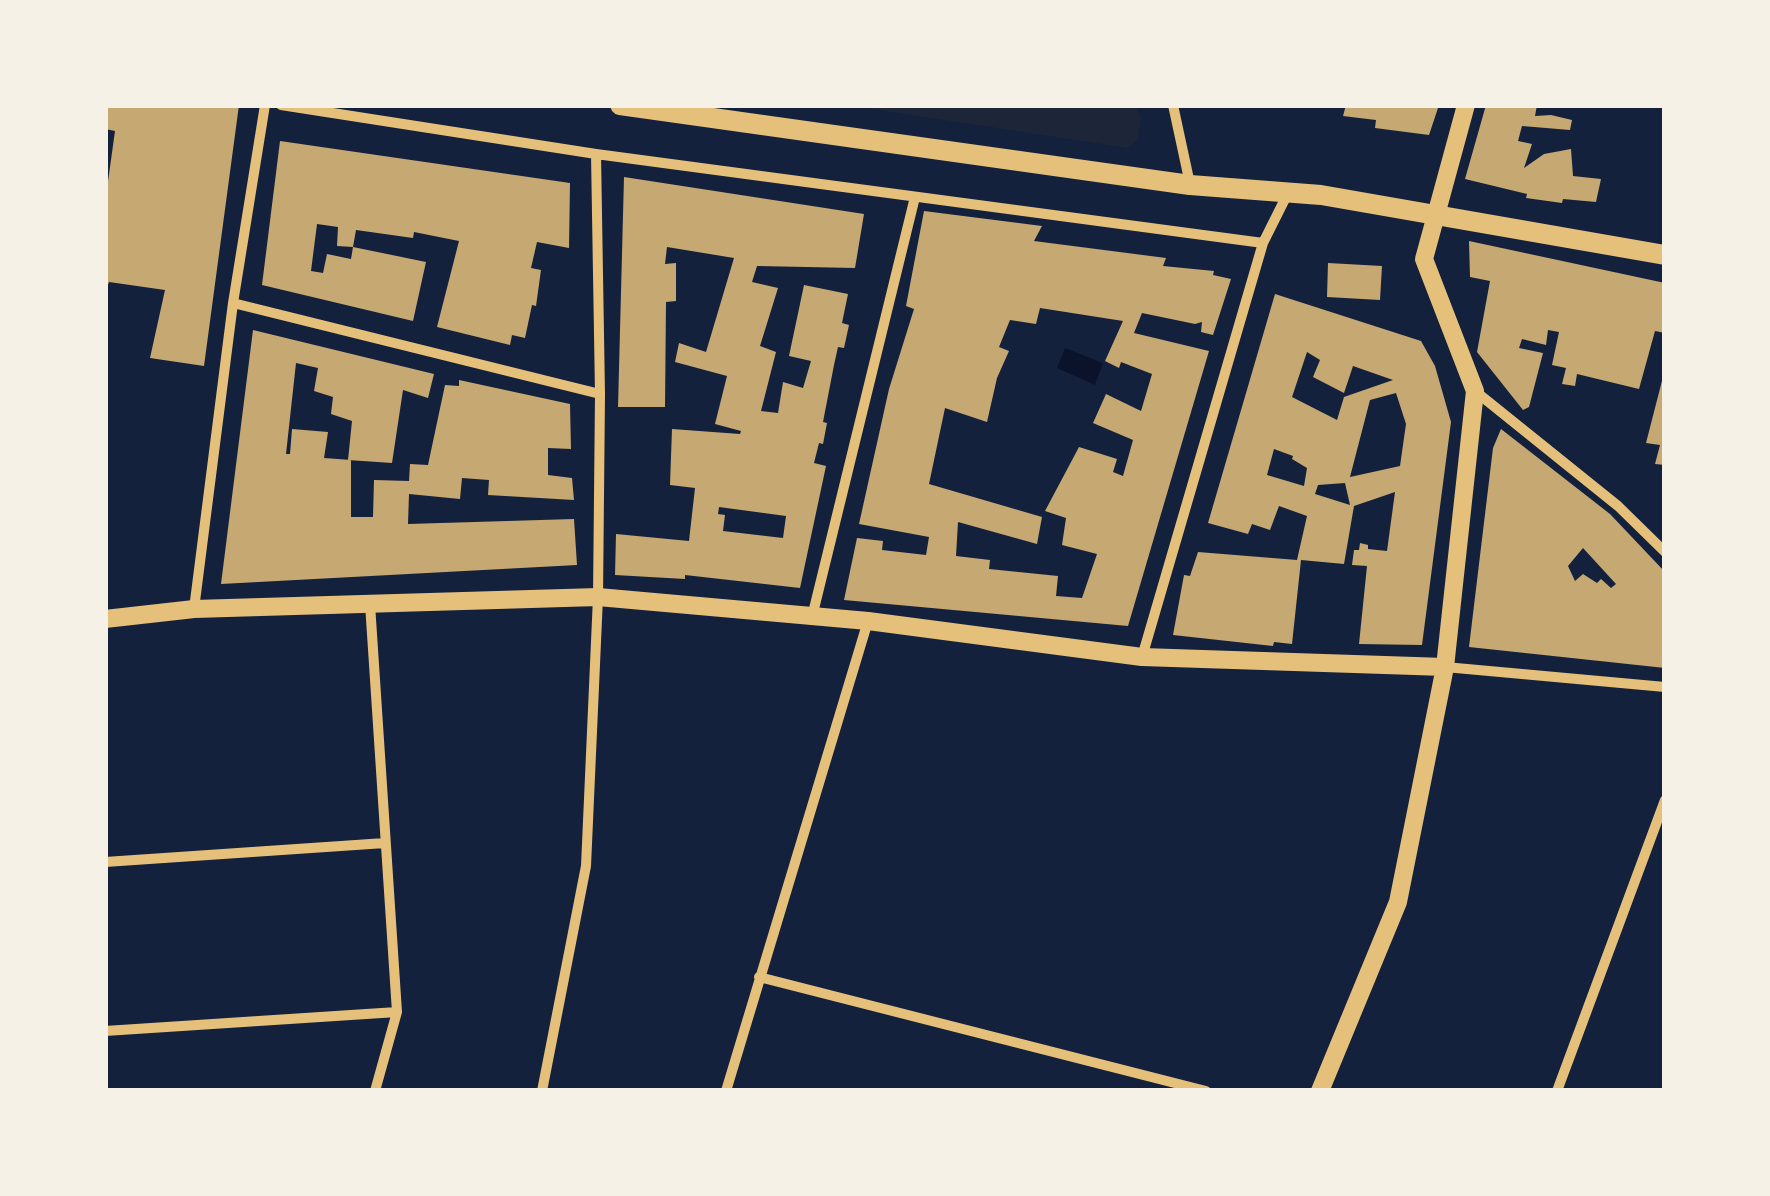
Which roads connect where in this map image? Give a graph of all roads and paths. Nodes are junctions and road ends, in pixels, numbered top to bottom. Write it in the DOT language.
graph roads {
  1 [pos="265,105"];
  2 [pos="282,105"];
  3 [pos="620,105"];
  4 [pos="1172,105"];
  5 [pos="1466,105"];
  6 [pos="596,154"];
  7 [pos="1190,185"];
  8 [pos="1288,193"];
  9 [pos="915,196"];
  10 [pos="1434,215"];
  11 [pos="1263,243"];
  12 [pos="1665,255"];
  13 [pos="233,303"];
  14 [pos="1475,391"];
  15 [pos="600,394"];
  16 [pos="1665,552"];
  17 [pos="598,597"];
  18 [pos="370,604"];
  19 [pos="194,609"];
  20 [pos="812,617"];
  21 [pos="105,619"];
  22 [pos="868,621"];
  23 [pos="1142,657"];
  24 [pos="1446,667"];
  25 [pos="1665,687"];
  26 [pos="1665,800"];
  27 [pos="385,843"];
  28 [pos="105,862"];
  29 [pos="759,977"];
  30 [pos="397,1012"];
  31 [pos="105,1031"];
  32 [pos="375,1091"];
  33 [pos="542,1091"];
  34 [pos="726,1091"];
  35 [pos="1206,1091"];
  36 [pos="1320,1091"];
  37 [pos="1557,1091"];
  1 -- 13 [label="street"];
  2 -- 6 [label="street"];
  3 -- 7 [label="main road"];
  4 -- 7 [label="street"];
  5 -- 10 [label="street"];
  6 -- 9 [label="street"];
  6 -- 15 [label="street"];
  7 -- 8 [label="main road"];
  8 -- 10 [label="main road"];
  8 -- 11 [label="street"];
  9 -- 11 [label="street"];
  9 -- 20 [label="street"];
  10 -- 12 [label="main road"];
  10 -- 14 [label="street"];
  11 -- 23 [label="street"];
  13 -- 15 [label="street"];
  13 -- 19 [label="street"];
  14 -- 16 [label="street"];
  14 -- 24 [label="street"];
  15 -- 17 [label="street"];
  17 -- 18 [label="street"];
  17 -- 20 [label="street"];
  17 -- 33 [label="street"];
  18 -- 19 [label="street"];
  18 -- 27 [label="street"];
  19 -- 21 [label="street"];
  20 -- 22 [label="street"];
  22 -- 23 [label="street"];
  22 -- 29 [label="street"];
  23 -- 24 [label="street"];
  24 -- 25 [label="street"];
  24 -- 36 [label="street"];
  26 -- 37 [label="street"];
  27 -- 28 [label="street"];
  27 -- 30 [label="street"];
  29 -- 34 [label="street"];
  29 -- 35 [label="street"];
  30 -- 31 [label="street"];
  30 -- 32 [label="street"];
}
